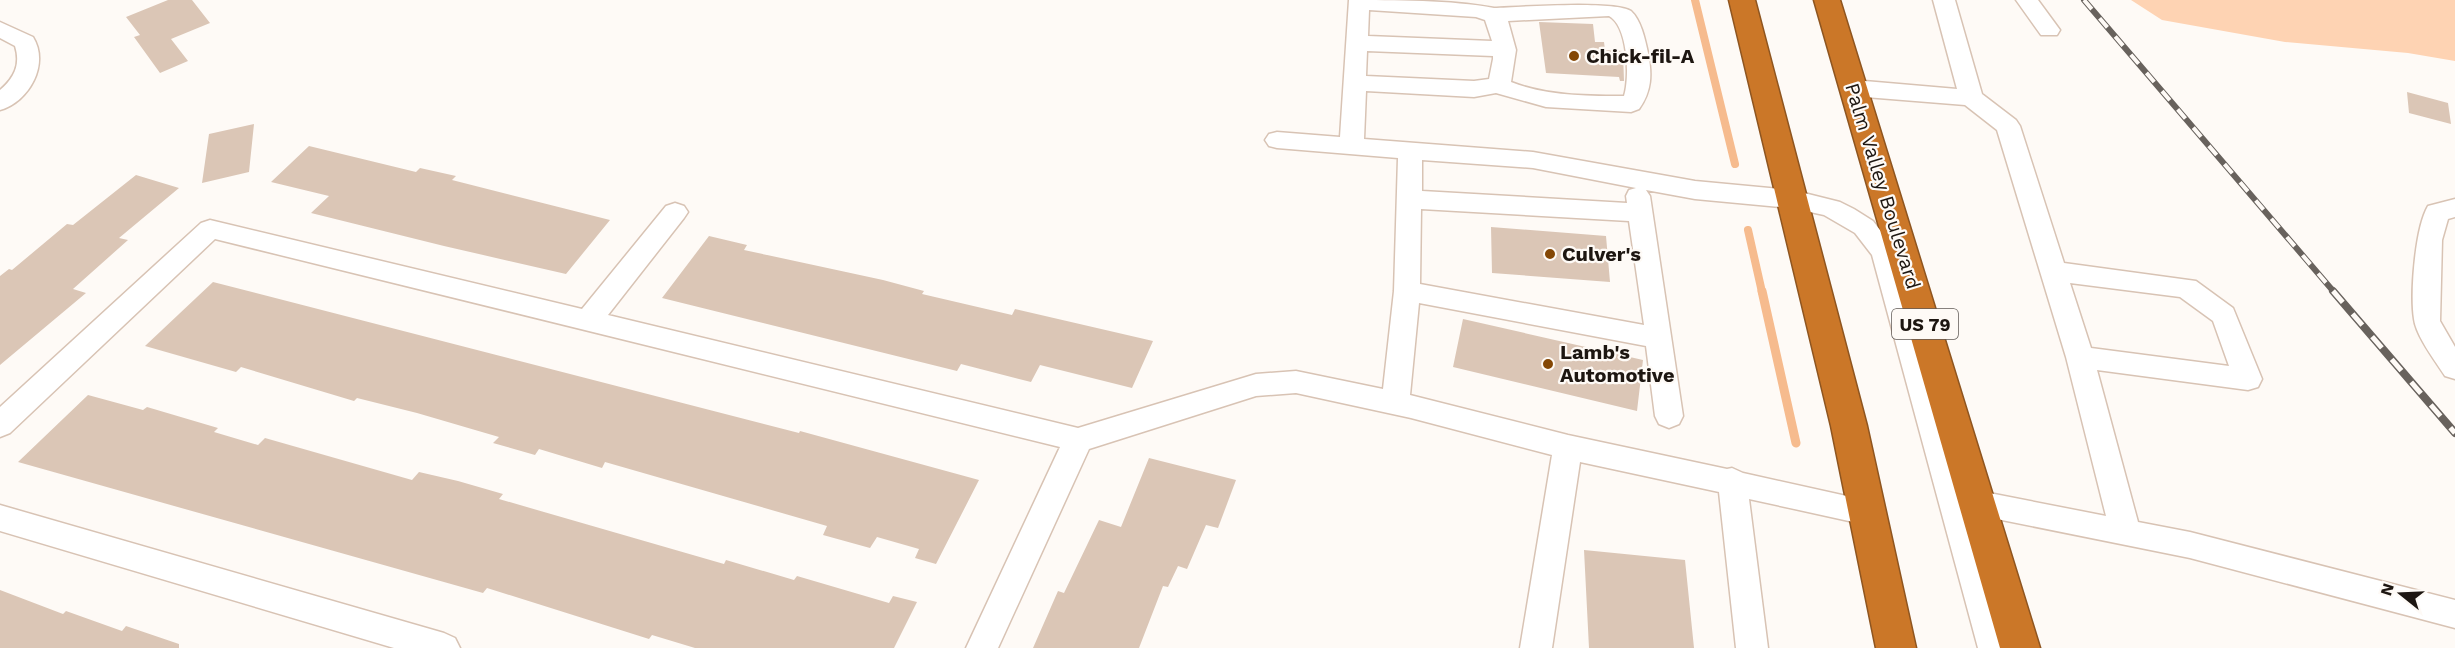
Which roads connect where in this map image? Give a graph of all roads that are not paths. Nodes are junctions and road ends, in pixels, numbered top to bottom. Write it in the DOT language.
graph roads {
  1 [pos="1742,0"];
  2 [pos="1827,0"];
  3 [pos="1944,0"];
  4 [pos="2027,0"];
  5 [pos="1493,15"];
  6 [pos="0,29"];
  7 [pos="2049,30"];
  8 [pos="1356,43"];
  9 [pos="1503,49"];
  10 [pos="1354,84"];
  11 [pos="1498,85"];
  12 [pos="1853,88"];
  13 [pos="1971,98"];
  14 [pos="0,102"];
  15 [pos="1277,140"];
  16 [pos="1352,145"];
  17 [pos="1410,150"];
  18 [pos="1635,180"];
  19 [pos="1409,199"];
  20 [pos="1791,199"];
  21 [pos="2455,208"];
  22 [pos="675,212"];
  23 [pos="1640,213"];
  24 [pos="2053,271"];
  25 [pos="1407,291"];
  26 [pos="588,321"];
  27 [pos="1659,338"];
  28 [pos="2080,357"];
  29 [pos="2455,368"];
  30 [pos="1395,404"];
  31 [pos="1669,416"];
  32 [pos="0,425"];
  33 [pos="1078,440"];
  34 [pos="1568,447"];
  35 [pos="1732,480"];
  36 [pos="1979,504"];
  37 [pos="1867,512"];
  38 [pos="0,518"];
  39 [pos="2126,533"];
  40 [pos="2455,614"];
  41 [pos="444,648"];
  42 [pos="982,648"];
  43 [pos="1536,648"];
  44 [pos="1752,648"];
  45 [pos="1896,648"];
  46 [pos="1994,648"];
  47 [pos="2020,648"];
  1 -- 20 [label="highway"];
  2 -- 12 [label="highway, Palm Valley Boulevard / US 79"];
  3 -- 13 [label="street"];
  4 -- 7 [label="street"];
  5 -- 8 [label="street"];
  5 -- 9 [label="street"];
  5 -- 11 [label="street"];
  6 -- 14 [label="street"];
  8 -- 9 [label="street"];
  8 -- 10 [label="street"];
  9 -- 11 [label="street"];
  10 -- 11 [label="street"];
  10 -- 16 [label="street"];
  12 -- 13 [label="street"];
  12 -- 36 [label="highway, Palm Valley Boulevard / US 79"];
  13 -- 24 [label="street"];
  15 -- 16 [label="street"];
  16 -- 17 [label="street"];
  17 -- 18 [label="street"];
  17 -- 19 [label="street"];
  18 -- 20 [label="street"];
  18 -- 23 [label="street"];
  19 -- 23 [label="street"];
  19 -- 25 [label="street"];
  20 -- 37 [label="highway"];
  20 -- 46 [label="street"];
  21 -- 29 [label="street"];
  22 -- 26 [label="street"];
  23 -- 27 [label="street"];
  24 -- 28 [label="street"];
  24 -- 28 [label="street"];
  25 -- 27 [label="street"];
  25 -- 30 [label="street"];
  26 -- 32 [label="street"];
  26 -- 33 [label="street"];
  27 -- 31 [label="street"];
  28 -- 39 [label="street"];
  30 -- 33 [label="street"];
  30 -- 34 [label="street"];
  33 -- 42 [label="street"];
  34 -- 35 [label="street"];
  34 -- 43 [label="street"];
  35 -- 37 [label="street"];
  35 -- 44 [label="street"];
  36 -- 39 [label="street"];
  36 -- 47 [label="highway, Palm Valley Boulevard / US 79"];
  37 -- 45 [label="highway"];
  38 -- 41 [label="street"];
  39 -- 40 [label="street"];
}
